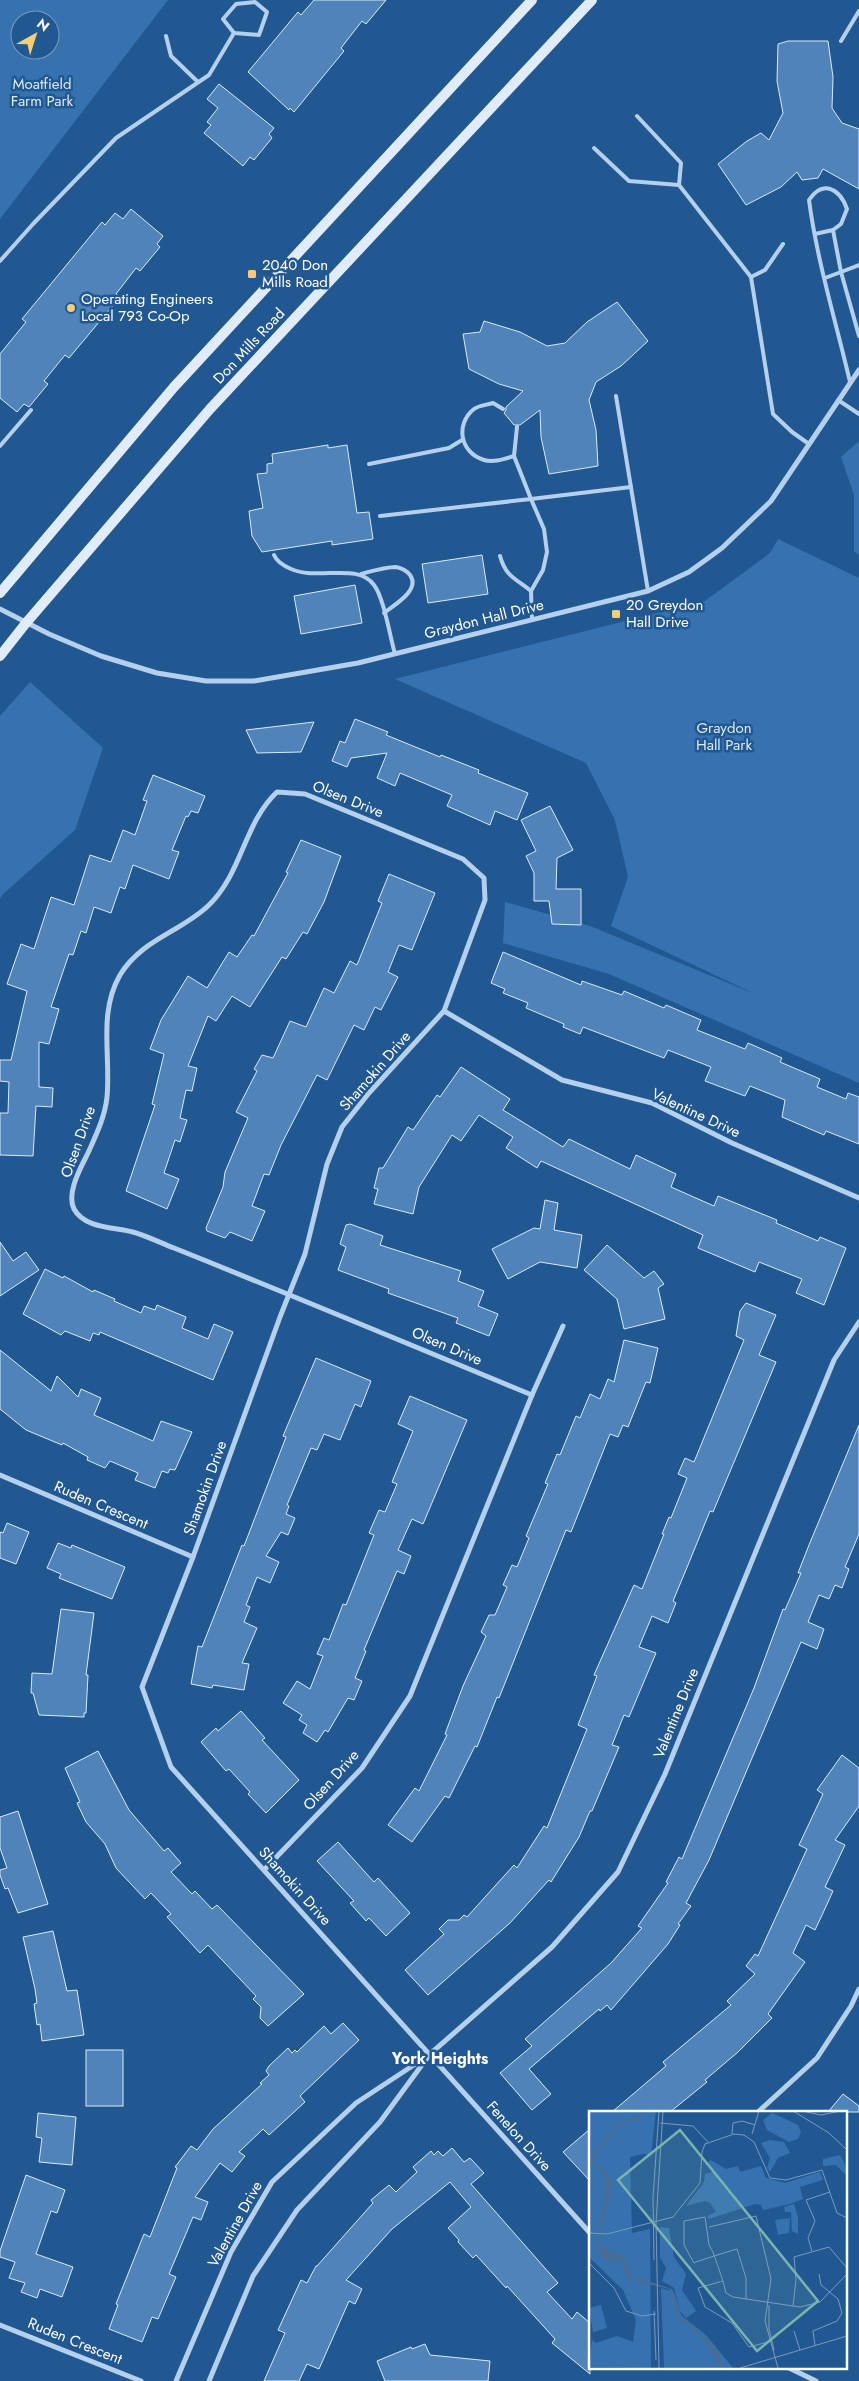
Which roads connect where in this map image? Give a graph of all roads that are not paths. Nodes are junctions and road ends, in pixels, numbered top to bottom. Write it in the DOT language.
graph roads {
  1 [pos="532,0"];
  2 [pos="592,0"];
  3 [pos="859,11"];
  4 [pos="234,33"];
  5 [pos="166,36"];
  6 [pos="841,41"];
  7 [pos="198,82"];
  8 [pos="637,116"];
  9 [pos="594,148"];
  10 [pos="679,185"];
  11 [pos="833,230"];
  12 [pos="815,234"];
  13 [pos="783,244"];
  14 [pos="0,261"];
  15 [pos="859,265"];
  16 [pos="842,272"];
  17 [pos="751,277"];
  18 [pos="825,278"];
  19 [pos="859,336"];
  20 [pos="859,370"];
  21 [pos="850,382"];
  22 [pos="616,396"];
  23 [pos="838,399"];
  24 [pos="503,409"];
  25 [pos="31,410"];
  26 [pos="859,414"];
  27 [pos="517,427"];
  28 [pos="462,440"];
  29 [pos="810,444"];
  30 [pos="0,446"];
  31 [pos="514,456"];
  32 [pos="369,464"];
  33 [pos="631,488"];
  34 [pos="531,499"];
  35 [pos="380,516"];
  36 [pos="274,555"];
  37 [pos="500,556"];
  38 [pos="361,574"];
  39 [pos="531,591"];
  40 [pos="648,591"];
  41 [pos="0,593"];
  42 [pos="0,609"];
  43 [pos="384,613"];
  44 [pos="532,619"];
  45 [pos="26,623"];
  46 [pos="395,654"];
  47 [pos="0,656"];
  48 [pos="484,878"];
  49 [pos="444,1010"];
  50 [pos="859,1198"];
  51 [pos="289,1294"];
  52 [pos="859,1322"];
  53 [pos="563,1326"];
  54 [pos="532,1395"];
  55 [pos="0,1475"];
  56 [pos="193,1557"];
  57 [pos="264,1870"];
  58 [pos="859,1989"];
  59 [pos="429,2055"];
  60 [pos="759,2111"];
  61 [pos="589,2231"];
  62 [pos="0,2325"];
  63 [pos="789,2368"];
  64 [pos="141,2381"];
  65 [pos="176,2381"];
  66 [pos="209,2381"];
  67 [pos="816,2381"];
  1 -- 41 [label="main road, Don Mills Road"];
  2 -- 45 [label="main road, Don Mills Road"];
  3 -- 6 [label="lane"];
  4 -- 4 [label="lane"];
  4 -- 7 [label="lane"];
  5 -- 7 [label="lane"];
  7 -- 14 [label="lane"];
  8 -- 10 [label="lane"];
  9 -- 10 [label="lane"];
  10 -- 17 [label="lane"];
  11 -- 12 [label="lane"];
  11 -- 12 [label="lane"];
  11 -- 16 [label="lane"];
  12 -- 18 [label="lane"];
  13 -- 17 [label="lane"];
  15 -- 16 [label="lane"];
  16 -- 18 [label="lane"];
  16 -- 19 [label="lane"];
  17 -- 29 [label="lane"];
  18 -- 21 [label="lane"];
  20 -- 21 [label="street, Graydon Hall Drive"];
  21 -- 23 [label="street, Graydon Hall Drive"];
  22 -- 33 [label="lane"];
  23 -- 26 [label="lane"];
  23 -- 29 [label="street, Graydon Hall Drive"];
  24 -- 28 [label="lane"];
  25 -- 30 [label="lane"];
  27 -- 31 [label="lane"];
  28 -- 31 [label="lane"];
  28 -- 32 [label="lane"];
  29 -- 40 [label="street, Graydon Hall Drive"];
  31 -- 34 [label="lane"];
  33 -- 34 [label="lane"];
  33 -- 40 [label="lane"];
  34 -- 35 [label="lane"];
  34 -- 39 [label="lane"];
  36 -- 38 [label="lane"];
  37 -- 39 [label="lane"];
  38 -- 43 [label="lane"];
  38 -- 43 [label="lane"];
  39 -- 44 [label="lane"];
  40 -- 44 [label="street, Graydon Hall Drive"];
  42 -- 45 [label="street, Graydon Hall Drive"];
  43 -- 46 [label="lane"];
  44 -- 46 [label="street, Graydon Hall Drive"];
  45 -- 46 [label="street, Graydon Hall Drive"];
  45 -- 47 [label="main road, Don Mills Road"];
  48 -- 49 [label="street, Shamokin Drive"];
  48 -- 51 [label="street, Olsen Drive"];
  49 -- 50 [label="street, Valentine Drive"];
  49 -- 51 [label="street, Shamokin Drive"];
  51 -- 54 [label="street, Olsen Drive"];
  51 -- 56 [label="street, Shamokin Drive"];
  52 -- 59 [label="street, Valentine Drive"];
  53 -- 54 [label="street, Olsen Drive"];
  54 -- 57 [label="street, Olsen Drive"];
  55 -- 56 [label="street, Ruden Crescent"];
  56 -- 57 [label="street, Shamokin Drive"];
  57 -- 59 [label="street, Shamokin Drive"];
  58 -- 60 [label="street"];
  59 -- 61 [label="street, Fenelon Drive"];
  59 -- 65 [label="street, Valentine Drive"];
  59 -- 66 [label="street, Valentine Drive"];
  62 -- 64 [label="street, Ruden Crescent"];
  63 -- 67 [label="street"];
}
